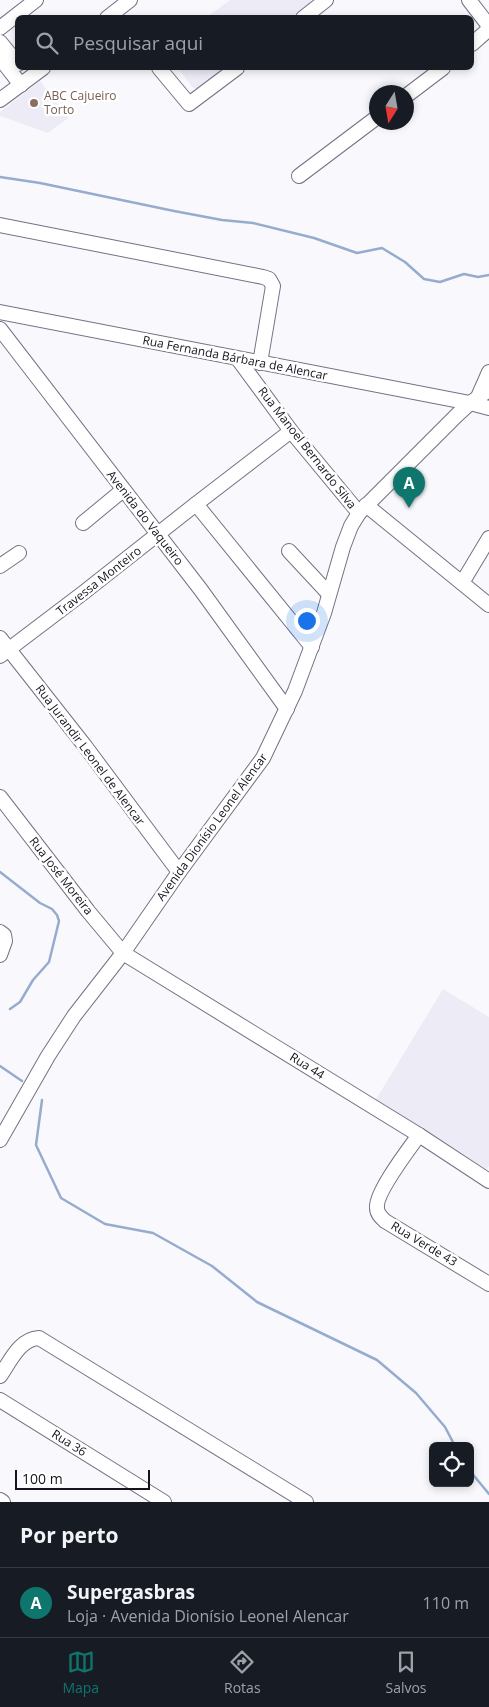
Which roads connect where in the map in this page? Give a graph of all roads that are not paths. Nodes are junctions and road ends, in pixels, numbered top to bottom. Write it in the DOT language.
graph roads {
  1 [pos="36,0"];
  2 [pos="106,0"];
  3 [pos="130,0"];
  4 [pos="326,0"];
  5 [pos="469,0"];
  6 [pos="17,15"];
  7 [pos="114,15"];
  8 [pos="115,15"];
  9 [pos="307,15"];
  10 [pos="15,16"];
  11 [pos="0,28"];
  12 [pos="489,28"];
  13 [pos="0,42"];
  14 [pos="474,42"];
  15 [pos="0,58"];
  16 [pos="15,60"];
  17 [pos="39,70"];
  18 [pos="161,70"];
  19 [pos="234,70"];
  20 [pos="440,70"];
  21 [pos="23,77"];
  22 [pos="414,90"];
  23 [pos="0,100"];
  24 [pos="369,123"];
  25 [pos="299,176"];
  26 [pos="0,226"];
  27 [pos="0,312"];
  28 [pos="0,329"];
  29 [pos="238,359"];
  30 [pos="260,363"];
  31 [pos="489,372"];
  32 [pos="483,394"];
  33 [pos="489,408"];
  34 [pos="291,431"];
  35 [pos="124,490"];
  36 [pos="196,504"];
  37 [pos="363,509"];
  38 [pos="82,523"];
  39 [pos="158,534"];
  40 [pos="489,538"];
  41 [pos="289,551"];
  42 [pos="19,553"];
  43 [pos="0,566"];
  44 [pos="462,583"];
  45 [pos="330,594"];
  46 [pos="489,605"];
  47 [pos="312,647"];
  48 [pos="3,648"];
  49 [pos="287,709"];
  50 [pos="0,797"];
  51 [pos="179,872"];
  52 [pos="1,932"];
  53 [pos="123,953"];
  54 [pos="0,955"];
  55 [pos="419,1135"];
  56 [pos="1,1136"];
  57 [pos="489,1182"];
  58 [pos="489,1284"];
  59 [pos="0,1376"];
  60 [pos="0,1400"];
  61 [pos="164,1502"];
  62 [pos="306,1502"];
  1 -- 6 [label="street"];
  2 -- 7 [label="street"];
  3 -- 8 [label="street"];
  4 -- 9 [label="street"];
  5 -- 12 [label="street"];
  10 -- 11 [label="street"];
  12 -- 14 [label="street"];
  13 -- 16 [label="street"];
  15 -- 21 [label="street"];
  17 -- 21 [label="street"];
  18 -- 19 [label="street"];
  20 -- 22 [label="street"];
  21 -- 23 [label="street"];
  24 -- 25 [label="street"];
  26 -- 30 [label="street"];
  27 -- 29 [label="street, Rua Fernanda Bárbara de Alencar"];
  28 -- 35 [label="street, Avenida do Vaqueiro"];
  29 -- 30 [label="street, Rua Fernanda Bárbara de Alencar"];
  29 -- 34 [label="street, Rua Manoel Bernardo Silva"];
  30 -- 32 [label="street, Rua Fernanda Bárbara de Alencar"];
  31 -- 32 [label="street"];
  32 -- 33 [label="street, Rua Fernanda Bárbara de Alencar"];
  32 -- 37 [label="street, Avenida Dionísio Leonel Alencar"];
  34 -- 36 [label="street, Travessa Monteiro"];
  34 -- 37 [label="street, Rua Manoel Bernardo Silva"];
  35 -- 38 [label="street"];
  35 -- 39 [label="street, Avenida do Vaqueiro"];
  36 -- 39 [label="street, Travessa Monteiro"];
  36 -- 47 [label="street"];
  37 -- 44 [label="street, Rua Manoel Bernardo Silva"];
  37 -- 45 [label="street, Avenida Dionísio Leonel Alencar"];
  39 -- 48 [label="street, Travessa Monteiro"];
  39 -- 49 [label="street, Avenida do Vaqueiro"];
  40 -- 44 [label="street"];
  41 -- 45 [label="street"];
  42 -- 43 [label="street"];
  44 -- 46 [label="street, Rua Manoel Bernardo Silva"];
  45 -- 47 [label="street, Avenida Dionísio Leonel Alencar"];
  47 -- 49 [label="street, Avenida Dionísio Leonel Alencar"];
  48 -- 51 [label="street, Rua Jurandir Leonel de Alencar"];
  49 -- 51 [label="street, Avenida Dionísio Leonel Alencar"];
  50 -- 53 [label="street, Rua José Moreira"];
  51 -- 53 [label="street, Avenida Dionísio Leonel Alencar"];
  52 -- 54 [label="street"];
  53 -- 55 [label="street, Rua 44"];
  53 -- 56 [label="street, Avenida Dionísio Leonel Alencar"];
  55 -- 57 [label="street, Rua 44"];
  55 -- 58 [label="street, Rua Verde 43"];
  59 -- 62 [label="street"];
  60 -- 61 [label="street, Rua 36"];
}
